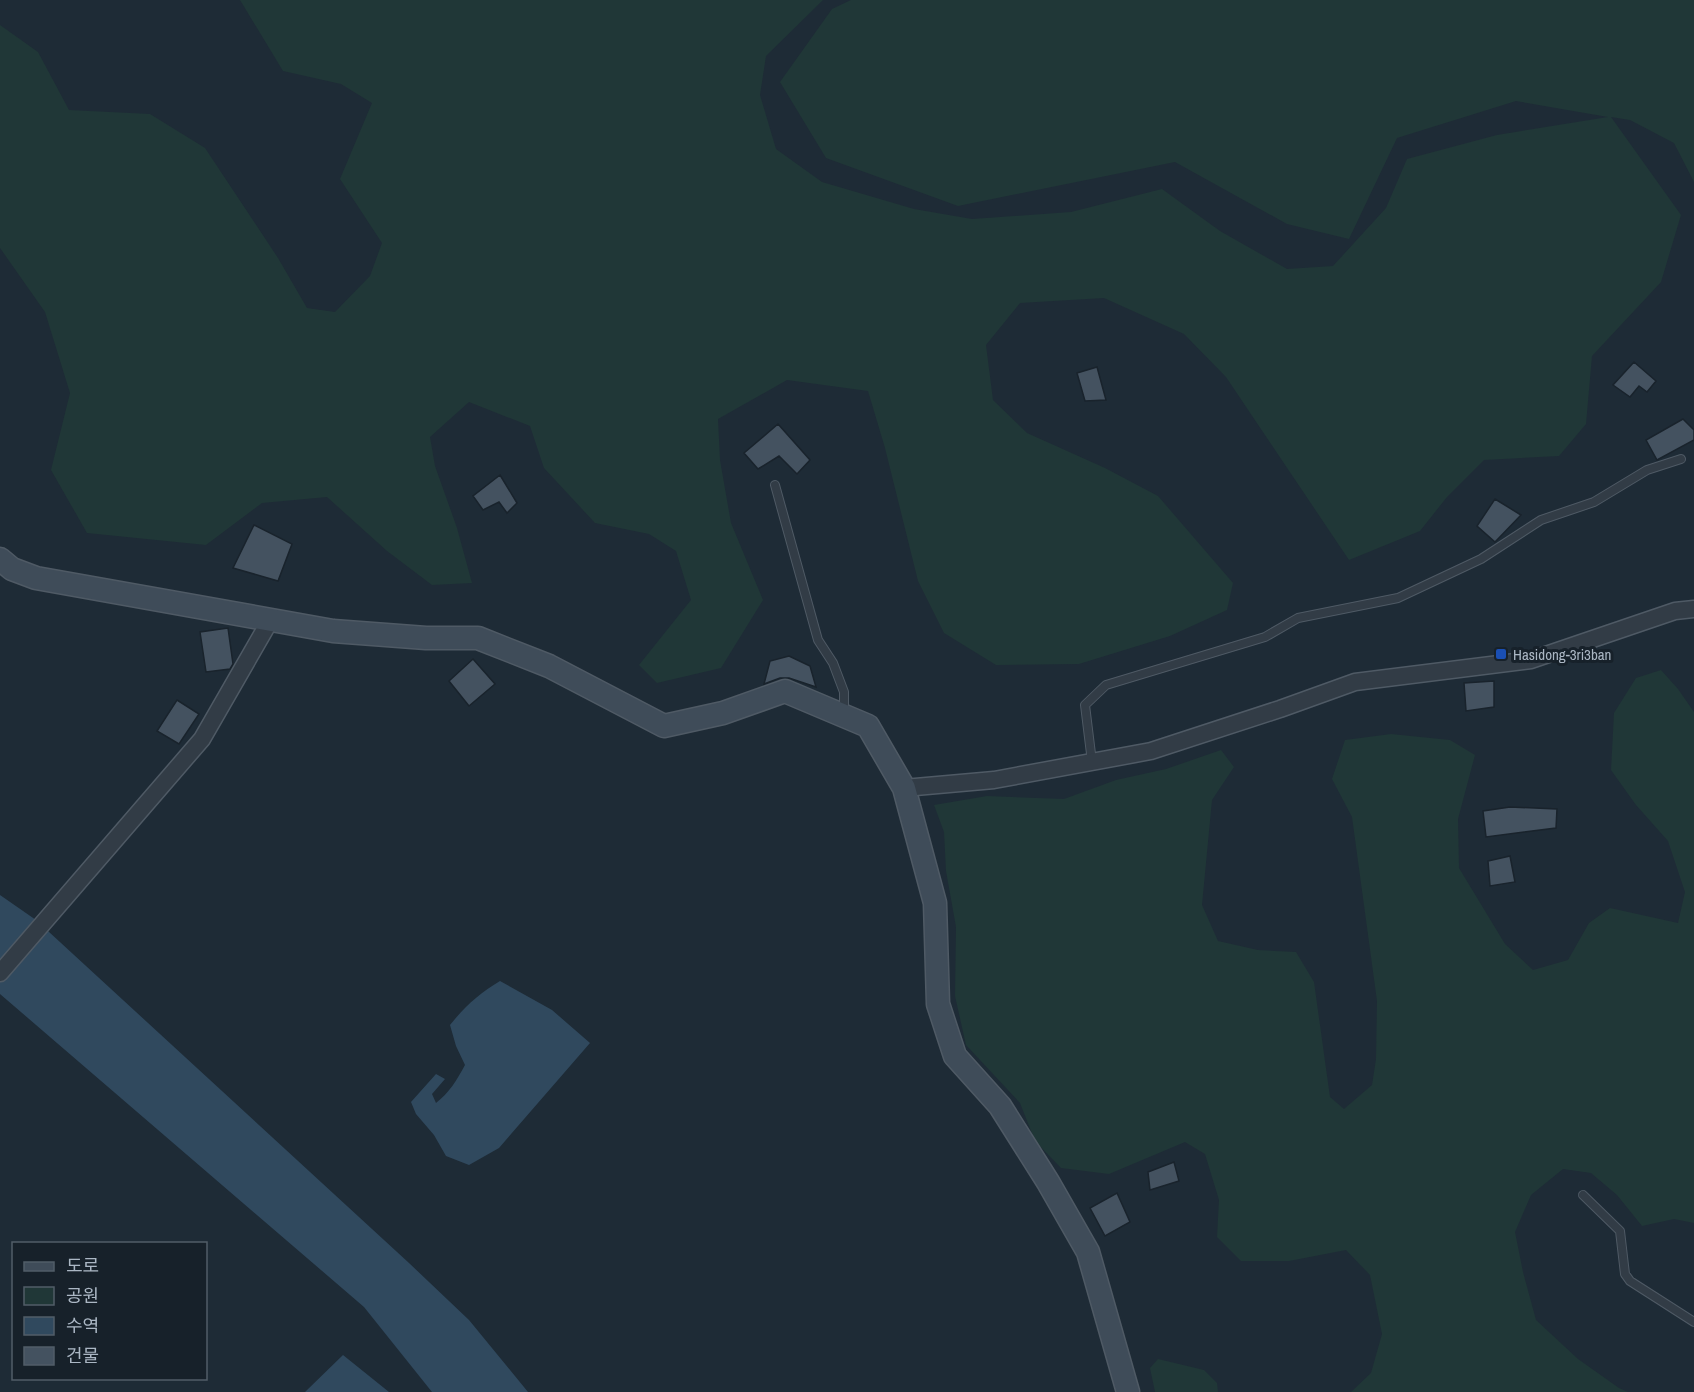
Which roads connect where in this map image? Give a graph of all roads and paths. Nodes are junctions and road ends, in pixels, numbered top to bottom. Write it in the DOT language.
graph roads {
  1 [pos="1681,459"];
  2 [pos="775,485"];
  3 [pos="0,559"];
  4 [pos="1694,609"];
  5 [pos="271,619"];
  6 [pos="844,716"];
  7 [pos="1092,762"];
  8 [pos="904,788"];
  9 [pos="0,973"];
  10 [pos="1583,1195"];
  11 [pos="1694,1323"];
  12 [pos="1128,1392"];
  1 -- 7 [label="lane"];
  2 -- 6 [label="lane"];
  3 -- 5 [label="street"];
  4 -- 7 [label="street"];
  5 -- 6 [label="street"];
  5 -- 9 [label="street"];
  6 -- 8 [label="street"];
  7 -- 8 [label="street"];
  8 -- 12 [label="street"];
  10 -- 11 [label="lane"];
}
